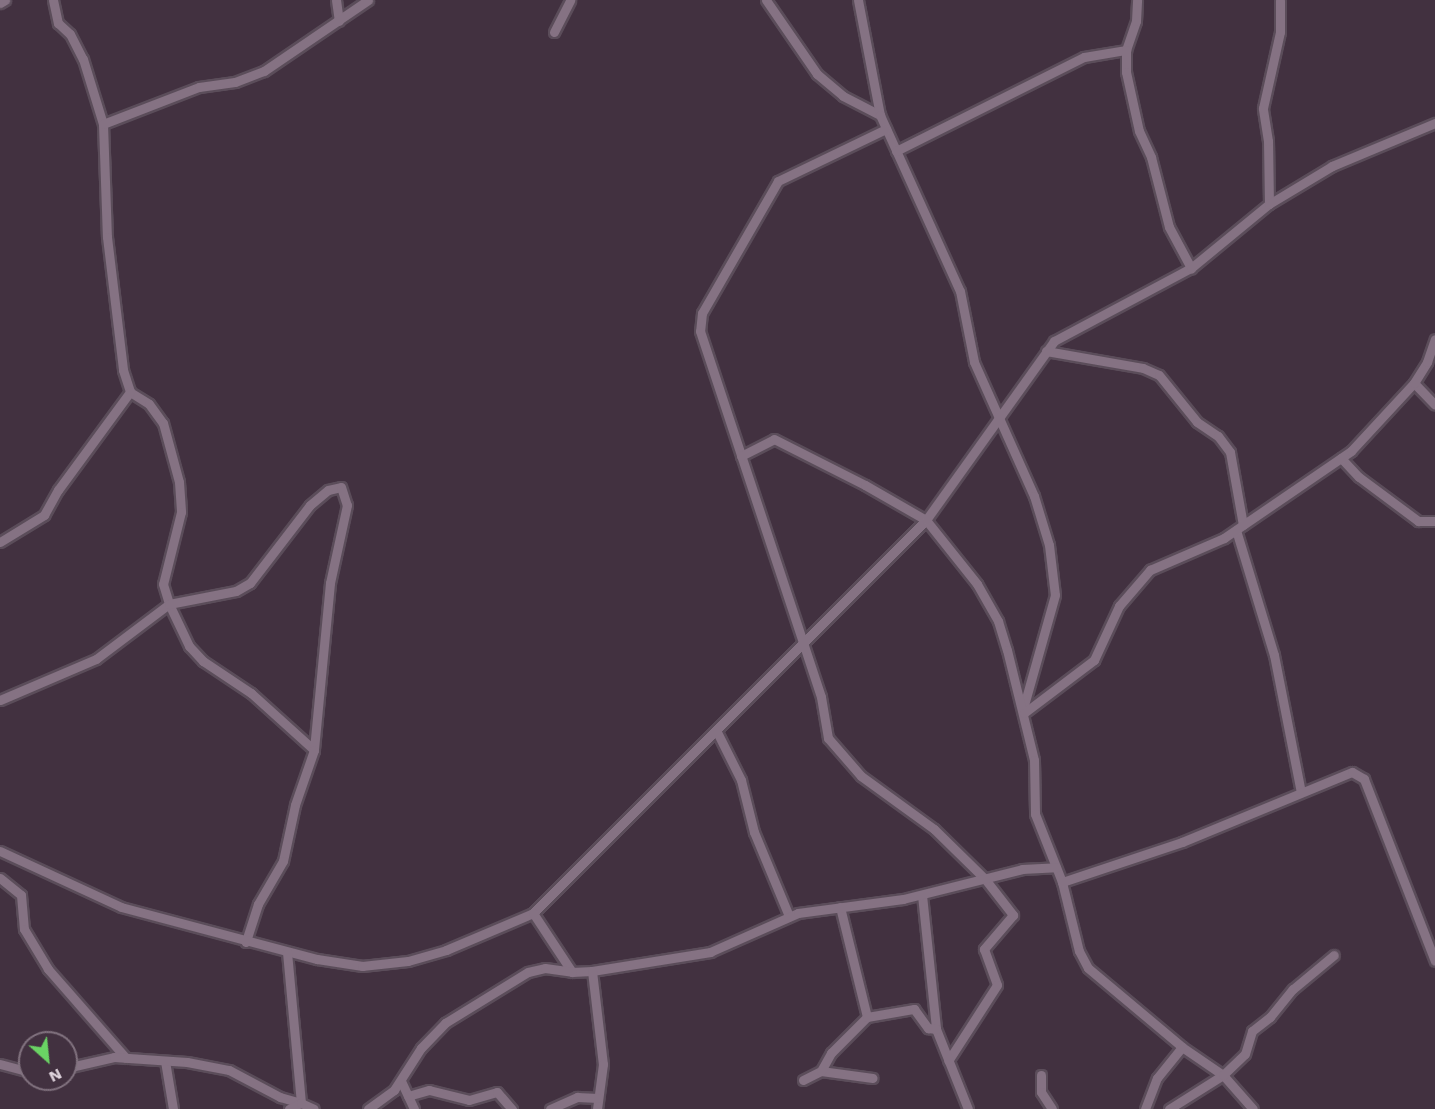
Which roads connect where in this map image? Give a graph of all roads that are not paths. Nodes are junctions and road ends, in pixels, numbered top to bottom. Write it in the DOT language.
graph roads {
  1 [pos="5,0"];
  2 [pos="53,0"];
  3 [pos="336,0"];
  4 [pos="368,0"];
  5 [pos="570,0"];
  6 [pos="766,0"];
  7 [pos="858,0"];
  8 [pos="1137,0"];
  9 [pos="1280,0"];
  10 [pos="0,3"];
  11 [pos="339,21"];
  12 [pos="554,32"];
  13 [pos="1126,50"];
  14 [pos="880,115"];
  15 [pos="1435,123"];
  16 [pos="103,124"];
  17 [pos="886,129"];
  18 [pos="896,151"];
  19 [pos="1269,204"];
  20 [pos="1191,268"];
  21 [pos="1435,339"];
  22 [pos="1046,351"];
  23 [pos="1414,383"];
  24 [pos="130,392"];
  25 [pos="1435,405"];
  26 [pos="996,418"];
  27 [pos="741,456"];
  28 [pos="1341,458"];
  29 [pos="926,519"];
  30 [pos="1435,521"];
  31 [pos="1240,527"];
  32 [pos="0,542"];
  33 [pos="169,604"];
  34 [pos="801,646"];
  35 [pos="0,700"];
  36 [pos="1023,711"];
  37 [pos="717,732"];
  38 [pos="314,750"];
  39 [pos="1301,792"];
  40 [pos="0,851"];
  41 [pos="1056,867"];
  42 [pos="0,879"];
  43 [pos="985,879"];
  44 [pos="1062,882"];
  45 [pos="922,895"];
  46 [pos="840,907"];
  47 [pos="533,913"];
  48 [pos="789,916"];
  49 [pos="246,942"];
  50 [pos="287,952"];
  51 [pos="1334,956"];
  52 [pos="1435,961"];
  53 [pos="592,971"];
  54 [pos="572,972"];
  55 [pos="867,1017"];
  56 [pos="936,1029"];
  57 [pos="1182,1047"];
  58 [pos="126,1058"];
  59 [pos="948,1060"];
  60 [pos="165,1061"];
  61 [pos="0,1064"];
  62 [pos="78,1066"];
  63 [pos="18,1069"];
  64 [pos="821,1071"];
  65 [pos="1041,1075"];
  66 [pos="1223,1075"];
  67 [pos="873,1078"];
  68 [pos="803,1080"];
  69 [pos="401,1082"];
  70 [pos="408,1096"];
  71 [pos="598,1098"];
  72 [pos="301,1103"];
  73 [pos="173,1109"];
  74 [pos="289,1109"];
  75 [pos="314,1109"];
  76 [pos="368,1109"];
  77 [pos="414,1109"];
  78 [pos="512,1109"];
  79 [pos="550,1109"];
  80 [pos="597,1109"];
  81 [pos="968,1109"];
  82 [pos="1052,1109"];
  83 [pos="1145,1109"];
  84 [pos="1169,1109"];
  85 [pos="1252,1109"];
  1 -- 10 [label="street"];
  2 -- 16 [label="street"];
  3 -- 11 [label="street"];
  4 -- 11 [label="street"];
  5 -- 12 [label="street"];
  6 -- 14 [label="street"];
  7 -- 14 [label="street"];
  8 -- 13 [label="street"];
  9 -- 19 [label="street"];
  11 -- 16 [label="street"];
  13 -- 18 [label="street"];
  13 -- 20 [label="street"];
  14 -- 17 [label="street"];
  15 -- 19 [label="street"];
  16 -- 24 [label="street"];
  17 -- 18 [label="street"];
  17 -- 27 [label="street"];
  18 -- 26 [label="street"];
  19 -- 20 [label="street"];
  20 -- 22 [label="street"];
  21 -- 23 [label="street"];
  22 -- 26 [label="street"];
  22 -- 31 [label="street"];
  23 -- 25 [label="street"];
  23 -- 28 [label="street"];
  24 -- 32 [label="street"];
  24 -- 33 [label="street"];
  26 -- 29 [label="street"];
  26 -- 36 [label="street"];
  27 -- 29 [label="street"];
  27 -- 34 [label="street"];
  28 -- 30 [label="street"];
  28 -- 31 [label="street"];
  29 -- 34 [label="street"];
  29 -- 36 [label="street"];
  31 -- 36 [label="street"];
  31 -- 39 [label="street"];
  33 -- 35 [label="street"];
  33 -- 38 [label="street"];
  33 -- 38 [label="street"];
  34 -- 37 [label="street"];
  34 -- 43 [label="street"];
  36 -- 41 [label="street"];
  37 -- 47 [label="street"];
  37 -- 48 [label="street"];
  38 -- 49 [label="street"];
  39 -- 44 [label="street"];
  39 -- 52 [label="street"];
  40 -- 49 [label="street"];
  41 -- 43 [label="street"];
  41 -- 44 [label="street"];
  42 -- 58 [label="street"];
  43 -- 45 [label="street"];
  43 -- 59 [label="street"];
  44 -- 57 [label="street"];
  45 -- 46 [label="street"];
  45 -- 56 [label="street"];
  46 -- 48 [label="street"];
  46 -- 55 [label="street"];
  47 -- 50 [label="street"];
  47 -- 54 [label="street"];
  48 -- 53 [label="street"];
  49 -- 50 [label="street"];
  50 -- 72 [label="street"];
  51 -- 66 [label="street"];
  53 -- 54 [label="street"];
  53 -- 71 [label="street"];
  54 -- 69 [label="street"];
  55 -- 56 [label="street"];
  55 -- 64 [label="street"];
  56 -- 59 [label="street"];
  57 -- 66 [label="street"];
  57 -- 83 [label="street"];
  58 -- 60 [label="street"];
  58 -- 62 [label="street"];
  59 -- 81 [label="street"];
  60 -- 72 [label="street"];
  60 -- 73 [label="street"];
  61 -- 63 [label="street"];
  64 -- 67 [label="street"];
  64 -- 68 [label="street"];
  65 -- 82 [label="street"];
  66 -- 84 [label="street"];
  66 -- 85 [label="street"];
  69 -- 70 [label="street"];
  69 -- 76 [label="street"];
  70 -- 77 [label="street"];
  70 -- 78 [label="street"];
  71 -- 79 [label="street"];
  71 -- 80 [label="street"];
  72 -- 74 [label="street"];
  72 -- 75 [label="street"];
}
